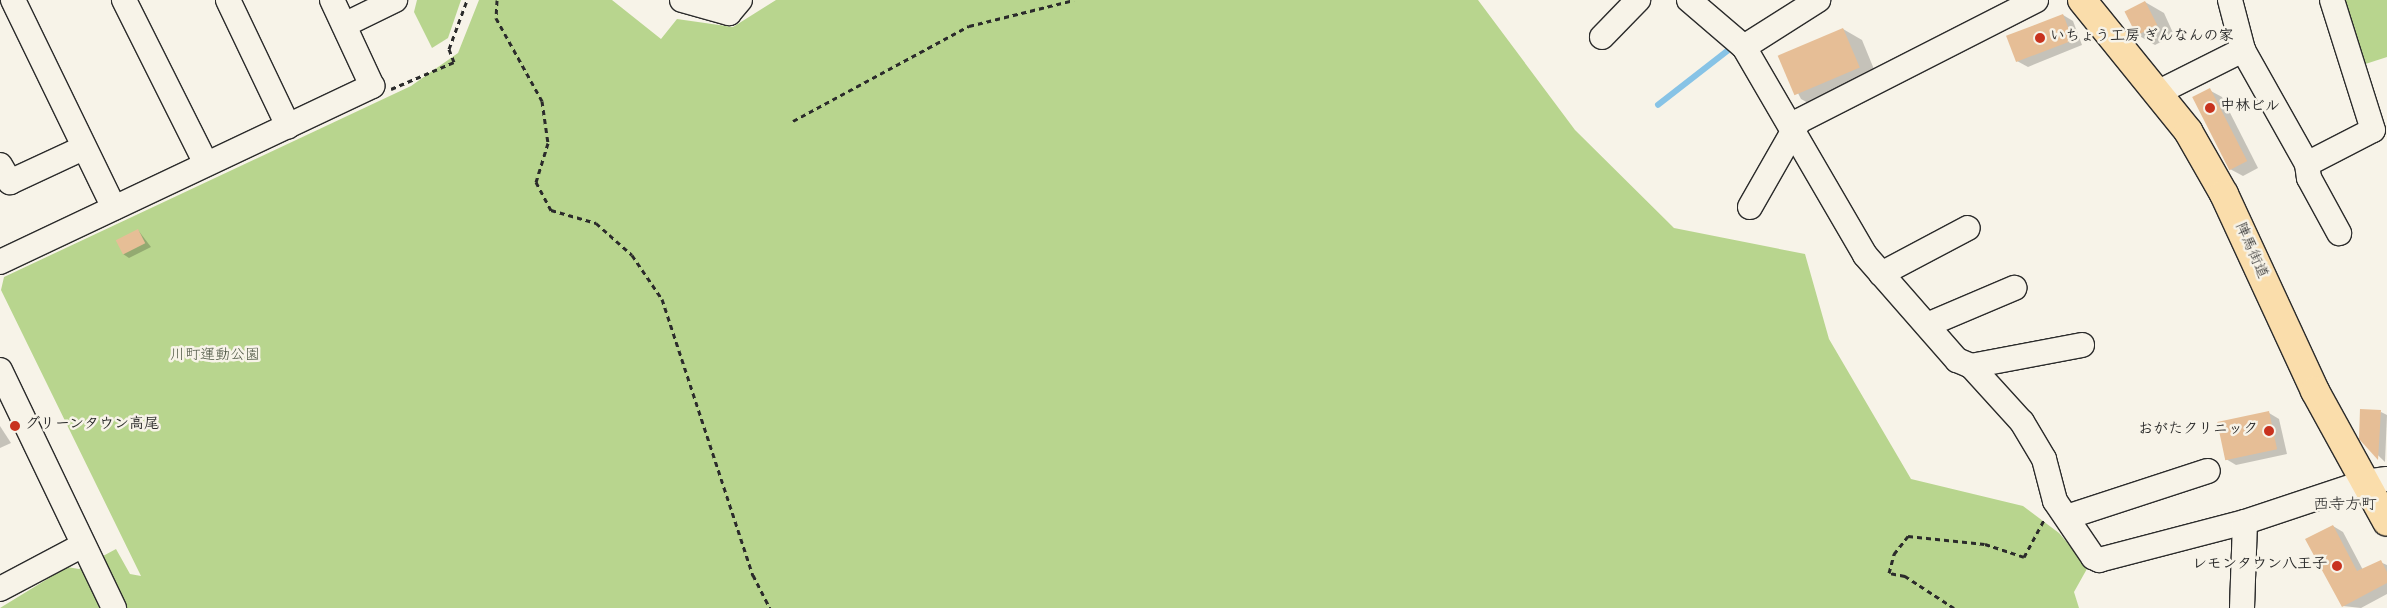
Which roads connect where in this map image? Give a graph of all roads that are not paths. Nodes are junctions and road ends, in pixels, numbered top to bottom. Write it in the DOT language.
graph roads {
  1 [pos="13,0"];
  2 [pos="124,0"];
  3 [pos="228,0"];
  4 [pos="332,0"];
  5 [pos="394,0"];
  6 [pos="682,0"];
  7 [pos="740,0"];
  8 [pos="1638,0"];
  9 [pos="1689,0"];
  10 [pos="1818,0"];
  11 [pos="2036,0"];
  12 [pos="2082,0"];
  13 [pos="2230,0"];
  14 [pos="2333,0"];
  15 [pos="344,25"];
  16 [pos="1602,37"];
  17 [pos="1744,47"];
  18 [pos="2243,50"];
  19 [pos="2161,91"];
  20 [pos="288,126"];
  21 [pos="1792,127"];
  22 [pos="2380,136"];
  23 [pos="83,148"];
  24 [pos="206,164"];
  25 [pos="2307,164"];
  26 [pos="0,165"];
  27 [pos="1750,207"];
  28 [pos="114,208"];
  29 [pos="1968,228"];
  30 [pos="2339,234"];
  31 [pos="0,262"];
  32 [pos="1881,274"];
  33 [pos="2014,288"];
  34 [pos="1927,325"];
  35 [pos="2082,345"];
  36 [pos="1970,366"];
  37 [pos="0,370"];
  38 [pos="2208,471"];
  39 [pos="2376,481"];
  40 [pos="2067,517"];
  41 [pos="2245,522"];
  42 [pos="2387,522"];
  43 [pos="83,544"];
  44 [pos="0,589"];
  45 [pos="114,608"];
  46 [pos="2242,608"];
  1 -- 23 [label="street"];
  2 -- 24 [label="street"];
  3 -- 20 [label="street"];
  4 -- 15 [label="street"];
  5 -- 15 [label="street"];
  6 -- 7 [label="street"];
  8 -- 16 [label="street"];
  9 -- 17 [label="street"];
  10 -- 17 [label="street"];
  11 -- 21 [label="street"];
  12 -- 19 [label="main road, 陣馬街道"];
  13 -- 18 [label="street"];
  14 -- 22 [label="street"];
  15 -- 20 [label="street"];
  17 -- 21 [label="street"];
  18 -- 19 [label="street"];
  18 -- 25 [label="street"];
  19 -- 39 [label="main road, 陣馬街道"];
  20 -- 24 [label="street"];
  21 -- 27 [label="street"];
  21 -- 32 [label="street"];
  22 -- 25 [label="street"];
  23 -- 26 [label="street"];
  23 -- 28 [label="street"];
  24 -- 28 [label="street"];
  25 -- 30 [label="street"];
  28 -- 31 [label="street"];
  29 -- 32 [label="street"];
  32 -- 34 [label="street"];
  33 -- 34 [label="street"];
  34 -- 36 [label="street"];
  35 -- 36 [label="street"];
  36 -- 40 [label="street"];
  37 -- 43 [label="street"];
  38 -- 40 [label="street"];
  39 -- 41 [label="street"];
  39 -- 42 [label="main road, 陣馬街道"];
  40 -- 41 [label="street"];
  41 -- 46 [label="street"];
  43 -- 44 [label="street"];
  43 -- 45 [label="street"];
}
